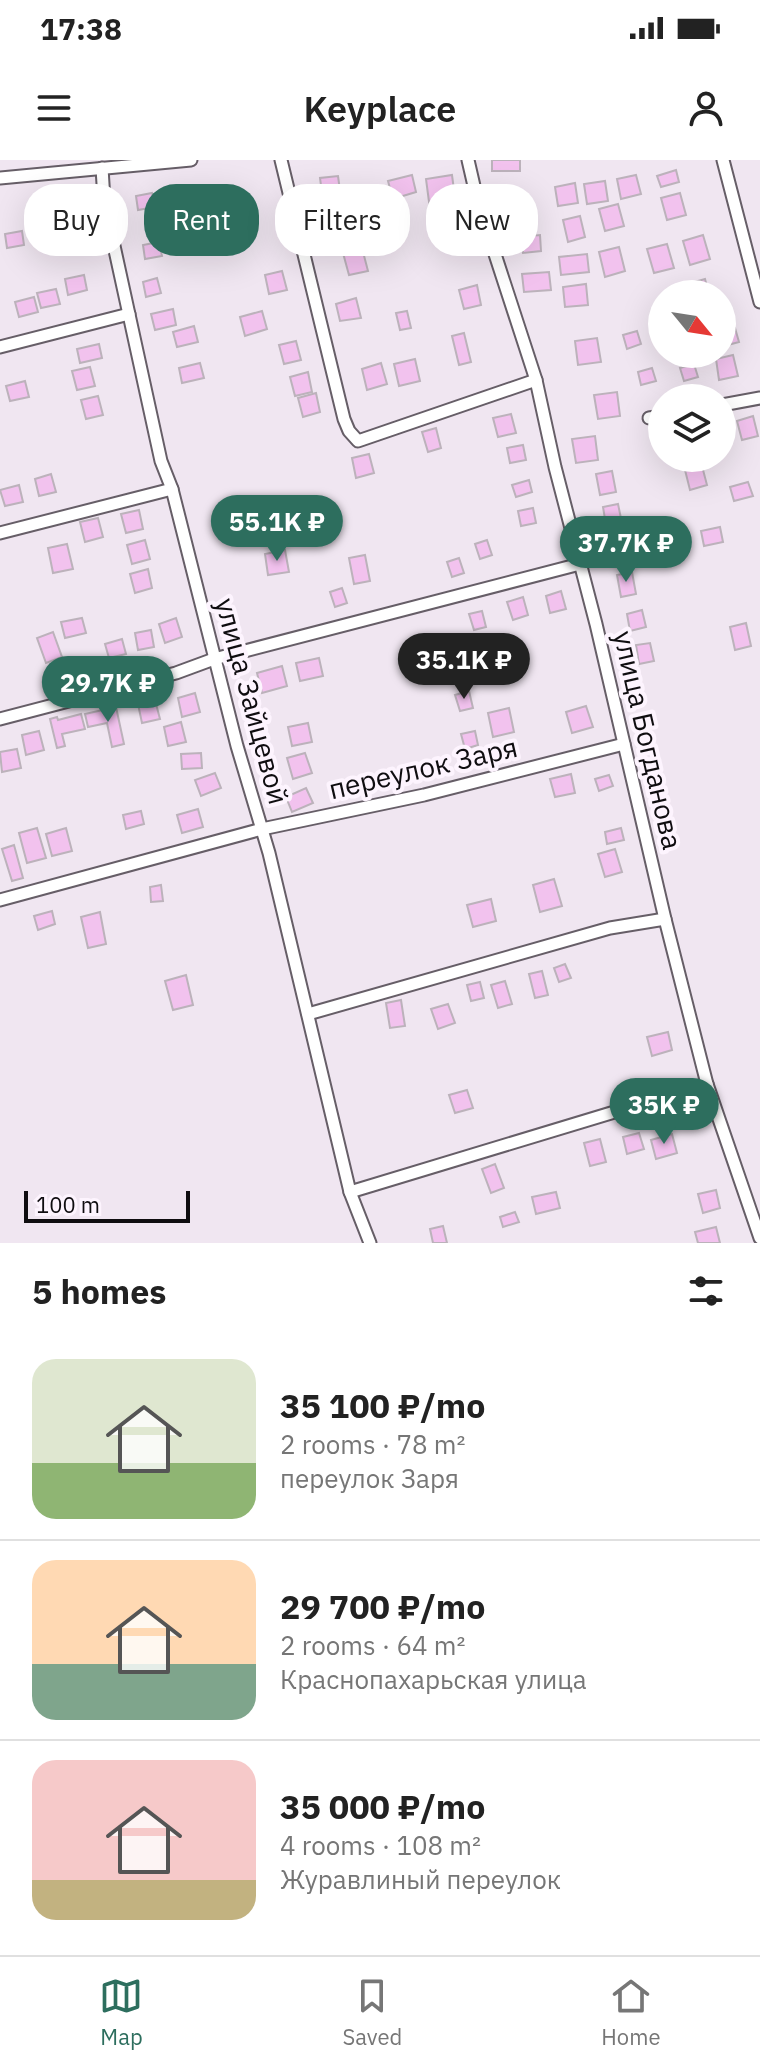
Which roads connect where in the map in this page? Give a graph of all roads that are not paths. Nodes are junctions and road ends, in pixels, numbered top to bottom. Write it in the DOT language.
graph roads {
  1 [pos="191,160"];
  2 [pos="281,160"];
  3 [pos="468,160"];
  4 [pos="723,160"];
  5 [pos="84,165"];
  6 [pos="102,168"];
  7 [pos="0,178"];
  8 [pos="760,302"];
  9 [pos="129,314"];
  10 [pos="0,347"];
  11 [pos="536,380"];
  12 [pos="760,398"];
  13 [pos="736,402"];
  14 [pos="172,489"];
  15 [pos="0,533"];
  16 [pos="580,564"];
  17 [pos="214,659"];
  18 [pos="0,719"];
  19 [pos="624,744"];
  20 [pos="262,829"];
  21 [pos="0,900"];
  22 [pos="665,919"];
  23 [pos="308,1014"];
  24 [pos="707,1084"];
  25 [pos="350,1192"];
  26 [pos="760,1238"];
  27 [pos="370,1243"];
  1 -- 6 [label="street"];
  2 -- 11 [label="street"];
  3 -- 11 [label="street, улица Богданова"];
  4 -- 8 [label="street"];
  5 -- 6 [label="street"];
  5 -- 7 [label="street"];
  6 -- 9 [label="street, улица Зайцевой"];
  9 -- 10 [label="street"];
  9 -- 14 [label="street, улица Зайцевой"];
  11 -- 16 [label="street, улица Богданова"];
  12 -- 13 [label="street"];
  14 -- 15 [label="street"];
  14 -- 17 [label="street, улица Зайцевой"];
  16 -- 17 [label="street"];
  16 -- 19 [label="street, улица Богданова"];
  17 -- 18 [label="street"];
  17 -- 20 [label="street, улица Зайцевой"];
  19 -- 20 [label="street, переулок Заря"];
  19 -- 22 [label="street, улица Богданова"];
  20 -- 21 [label="street, переулок Заря"];
  20 -- 23 [label="street, улица Зайцевой"];
  22 -- 23 [label="street"];
  22 -- 24 [label="street, улица Богданова"];
  23 -- 25 [label="street, улица Зайцевой"];
  24 -- 25 [label="street"];
  24 -- 26 [label="street, улица Богданова"];
  25 -- 27 [label="street, улица Зайцевой"];
}
